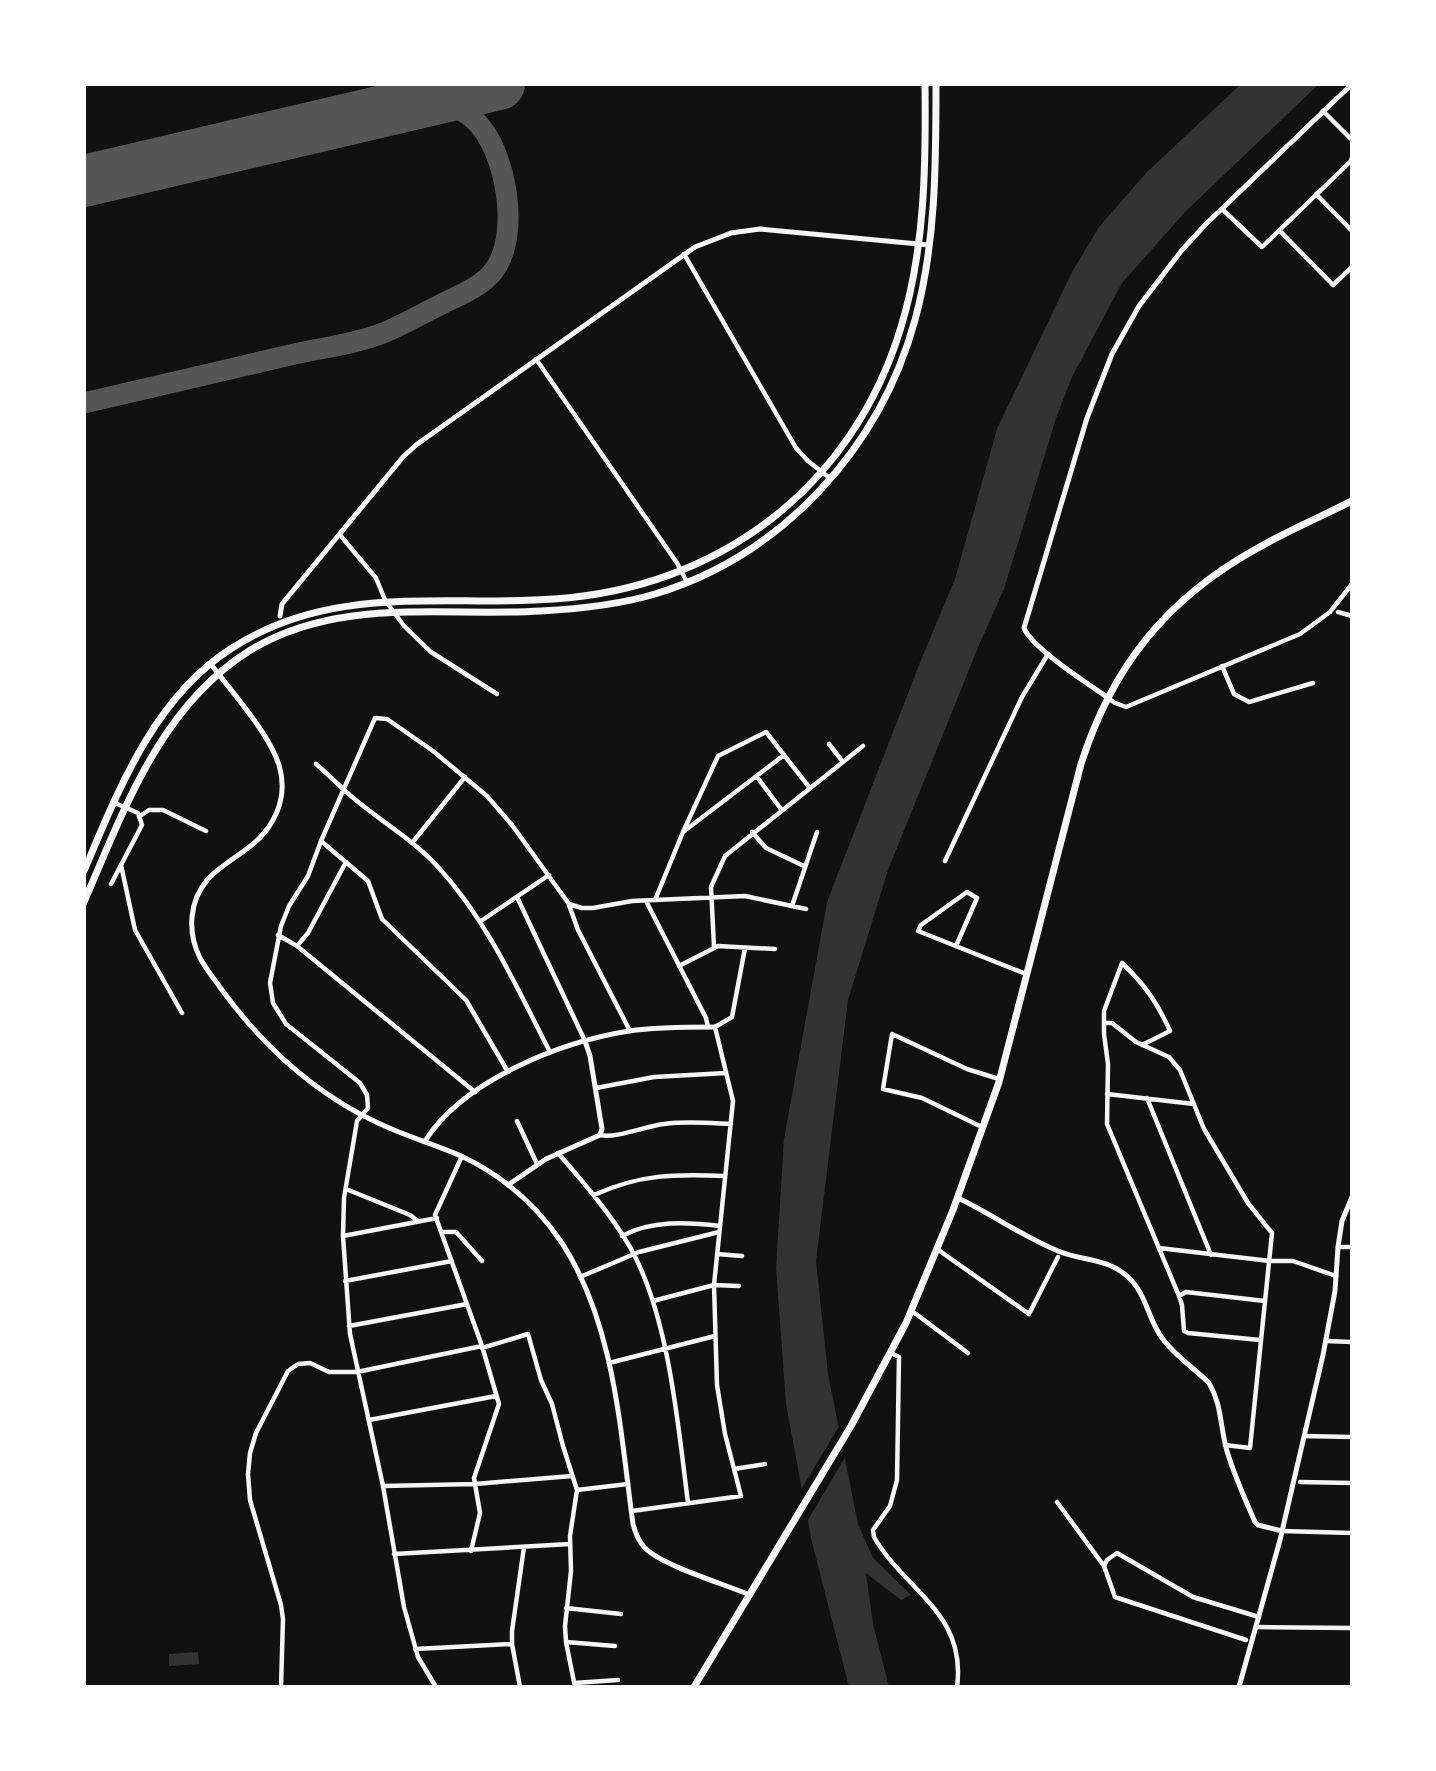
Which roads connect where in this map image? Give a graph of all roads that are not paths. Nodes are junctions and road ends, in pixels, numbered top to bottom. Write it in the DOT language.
graph roads {
  1 [pos="925,84"];
  2 [pos="936,84"];
  3 [pos="1352,84"];
  4 [pos="1324,111"];
  5 [pos="1352,140"];
  6 [pos="1352,157"];
  7 [pos="1316,194"];
  8 [pos="1222,209"];
  9 [pos="1280,231"];
  10 [pos="1352,231"];
  11 [pos="918,243"];
  12 [pos="929,245"];
  13 [pos="684,254"];
  14 [pos="1352,267"];
  15 [pos="536,359"];
  16 [pos="822,472"];
  17 [pos="831,479"];
  18 [pos="1352,501"];
  19 [pos="340,535"];
  20 [pos="682,572"];
  21 [pos="687,582"];
  22 [pos="1352,584"];
  23 [pos="385,600"];
  24 [pos="393,612"];
  25 [pos="1338,612"];
  26 [pos="280,616"];
  27 [pos="1352,616"];
  28 [pos="1049,653"];
  29 [pos="210,663"];
  30 [pos="1222,666"];
  31 [pos="218,674"];
  32 [pos="1313,683"];
  33 [pos="497,694"];
  34 [pos="1107,697"];
  35 [pos="829,744"];
  36 [pos="863,746"];
  37 [pos="784,755"];
  38 [pos="843,761"];
  39 [pos="316,764"];
  40 [pos="465,777"];
  41 [pos="757,777"];
  42 [pos="809,787"];
  43 [pos="345,790"];
  44 [pos="115,803"];
  45 [pos="127,808"];
  46 [pos="781,809"];
  47 [pos="141,816"];
  48 [pos="205,831"];
  49 [pos="683,832"];
  50 [pos="752,832"];
  51 [pos="817,832"];
  52 [pos="321,841"];
  53 [pos="412,842"];
  54 [pos="945,861"];
  55 [pos="346,862"];
  56 [pos="121,865"];
  57 [pos="804,866"];
  58 [pos="84,871"];
  59 [pos="549,875"];
  60 [pos="111,884"];
  61 [pos="711,894"];
  62 [pos="517,897"];
  63 [pos="655,899"];
  64 [pos="646,901"];
  65 [pos="84,902"];
  66 [pos="569,904"];
  67 [pos="792,906"];
  68 [pos="806,909"];
  69 [pos="481,921"];
  70 [pos="278,935"];
  71 [pos="956,946"];
  72 [pos="296,947"];
  73 [pos="713,947"];
  74 [pos="745,948"];
  75 [pos="775,949"];
  76 [pos="679,966"];
  77 [pos="1027,974"];
  78 [pos="182,1013"];
  79 [pos="1104,1023"];
  80 [pos="711,1027"];
  81 [pos="630,1031"];
  82 [pos="585,1041"];
  83 [pos="1142,1045"];
  84 [pos="550,1052"];
  85 [pos="508,1073"];
  86 [pos="726,1073"];
  87 [pos="999,1079"];
  88 [pos="596,1088"];
  89 [pos="474,1092"];
  90 [pos="1107,1094"];
  91 [pos="1147,1098"];
  92 [pos="1194,1104"];
  93 [pos="361,1114"];
  94 [pos="517,1121"];
  95 [pos="731,1124"];
  96 [pos="984,1128"];
  97 [pos="600,1135"];
  98 [pos="425,1141"];
  99 [pos="558,1153"];
  100 [pos="462,1156"];
  101 [pos="537,1164"];
  102 [pos="724,1176"];
  103 [pos="508,1185"];
  104 [pos="346,1189"];
  105 [pos="594,1195"];
  106 [pos="1352,1197"];
  107 [pos="958,1198"];
  108 [pos="437,1218"];
  109 [pos="418,1221"];
  110 [pos="720,1229"];
  111 [pos="442,1232"];
  112 [pos="343,1236"];
  113 [pos="622,1236"];
  114 [pos="1338,1247"];
  115 [pos="1352,1247"];
  116 [pos="1159,1248"];
  117 [pos="937,1249"];
  118 [pos="633,1254"];
  119 [pos="717,1254"];
  120 [pos="1211,1255"];
  121 [pos="742,1256"];
  122 [pos="1058,1257"];
  123 [pos="452,1261"];
  124 [pos="482,1261"];
  125 [pos="1270,1261"];
  126 [pos="1336,1276"];
  127 [pos="580,1278"];
  128 [pos="345,1281"];
  129 [pos="714,1285"];
  130 [pos="740,1286"];
  131 [pos="1179,1296"];
  132 [pos="653,1301"];
  133 [pos="1265,1301"];
  134 [pos="467,1304"];
  135 [pos="911,1310"];
  136 [pos="349,1326"];
  137 [pos="715,1336"];
  138 [pos="1261,1340"];
  139 [pos="1326,1341"];
  140 [pos="1352,1342"];
  141 [pos="482,1347"];
  142 [pos="664,1349"];
  143 [pos="890,1352"];
  144 [pos="968,1353"];
  145 [pos="608,1363"];
  146 [pos="357,1372"];
  147 [pos="496,1396"];
  148 [pos="369,1420"];
  149 [pos="1304,1436"];
  150 [pos="1352,1437"];
  151 [pos="1225,1445"];
  152 [pos="765,1464"];
  153 [pos="734,1469"];
  154 [pos="572,1476"];
  155 [pos="1300,1482"];
  156 [pos="1352,1483"];
  157 [pos="475,1484"];
  158 [pos="628,1484"];
  159 [pos="383,1486"];
  160 [pos="577,1490"];
  161 [pos="1057,1502"];
  162 [pos="688,1503"];
  163 [pos="632,1511"];
  164 [pos="1282,1531"];
  165 [pos="1352,1533"];
  166 [pos="570,1544"];
  167 [pos="524,1547"];
  168 [pos="471,1550"];
  169 [pos="394,1554"];
  170 [pos="1104,1566"];
  171 [pos="750,1595"];
  172 [pos="566,1608"];
  173 [pos="621,1614"];
  174 [pos="1260,1618"];
  175 [pos="1257,1627"];
  176 [pos="1352,1628"];
  177 [pos="1246,1640"];
  178 [pos="566,1642"];
  179 [pos="512,1644"];
  180 [pos="615,1646"];
  181 [pos="415,1649"];
  182 [pos="618,1680"];
  183 [pos="574,1685"];
  184 [pos="281,1687"];
  185 [pos="436,1687"];
  186 [pos="520,1687"];
  187 [pos="694,1687"];
  188 [pos="957,1687"];
  189 [pos="1239,1687"];
  1 -- 11 [label="main road"];
  2 -- 12 [label="main road"];
  3 -- 4 [label="street"];
  4 -- 5 [label="street"];
  4 -- 8 [label="street"];
  6 -- 7 [label="street"];
  7 -- 9 [label="street"];
  7 -- 10 [label="street"];
  8 -- 9 [label="street"];
  8 -- 28 [label="street"];
  9 -- 14 [label="street"];
  11 -- 12 [label="street"];
  11 -- 13 [label="street"];
  11 -- 16 [label="main road"];
  12 -- 17 [label="main road"];
  13 -- 15 [label="street"];
  13 -- 16 [label="street"];
  15 -- 19 [label="street"];
  15 -- 20 [label="street"];
  16 -- 17 [label="street"];
  16 -- 20 [label="main road"];
  17 -- 21 [label="main road"];
  18 -- 34 [label="main road"];
  19 -- 23 [label="street"];
  19 -- 26 [label="street"];
  20 -- 21 [label="street"];
  20 -- 23 [label="main road"];
  21 -- 24 [label="main road"];
  22 -- 30 [label="street"];
  23 -- 24 [label="street"];
  23 -- 29 [label="main road"];
  24 -- 31 [label="main road"];
  24 -- 33 [label="street"];
  25 -- 27 [label="street"];
  28 -- 34 [label="street"];
  28 -- 54 [label="street"];
  29 -- 31 [label="street"];
  29 -- 44 [label="main road"];
  30 -- 32 [label="street"];
  30 -- 34 [label="street"];
  31 -- 45 [label="main road"];
  31 -- 93 [label="street"];
  34 -- 77 [label="main road"];
  35 -- 38 [label="street"];
  36 -- 38 [label="street"];
  37 -- 41 [label="street"];
  37 -- 42 [label="street"];
  37 -- 49 [label="street"];
  38 -- 42 [label="street"];
  39 -- 43 [label="street"];
  40 -- 43 [label="street"];
  40 -- 53 [label="street"];
  40 -- 59 [label="street"];
  41 -- 46 [label="street"];
  41 -- 49 [label="street"];
  42 -- 46 [label="street"];
  43 -- 52 [label="street"];
  43 -- 53 [label="street"];
  44 -- 45 [label="street"];
  44 -- 58 [label="main road"];
  45 -- 47 [label="street"];
  45 -- 65 [label="main road"];
  46 -- 50 [label="street"];
  47 -- 48 [label="street"];
  47 -- 56 [label="street"];
  49 -- 63 [label="street"];
  50 -- 57 [label="street"];
  50 -- 61 [label="street"];
  51 -- 57 [label="street"];
  52 -- 55 [label="street"];
  52 -- 70 [label="street"];
  53 -- 69 [label="street"];
  55 -- 72 [label="street"];
  55 -- 85 [label="street"];
  56 -- 60 [label="street"];
  56 -- 78 [label="street"];
  57 -- 67 [label="street"];
  59 -- 62 [label="street"];
  59 -- 66 [label="street"];
  61 -- 63 [label="street"];
  61 -- 67 [label="street"];
  61 -- 73 [label="street"];
  62 -- 69 [label="street"];
  62 -- 82 [label="street"];
  63 -- 64 [label="street"];
  64 -- 66 [label="street"];
  64 -- 76 [label="street"];
  66 -- 81 [label="street"];
  67 -- 68 [label="street"];
  69 -- 84 [label="street"];
  70 -- 72 [label="street"];
  70 -- 93 [label="street"];
  71 -- 71 [label="street"];
  71 -- 77 [label="street"];
  72 -- 89 [label="street"];
  73 -- 74 [label="street"];
  73 -- 76 [label="street"];
  74 -- 75 [label="street"];
  74 -- 80 [label="street"];
  76 -- 80 [label="street"];
  77 -- 87 [label="main road"];
  79 -- 83 [label="street"];
  79 -- 83 [label="street"];
  79 -- 90 [label="street"];
  80 -- 81 [label="street"];
  80 -- 86 [label="street"];
  81 -- 82 [label="street"];
  82 -- 84 [label="street"];
  82 -- 88 [label="street"];
  83 -- 92 [label="street"];
  84 -- 85 [label="street"];
  85 -- 89 [label="street"];
  86 -- 88 [label="street"];
  86 -- 95 [label="street"];
  87 -- 96 [label="main road"];
  87 -- 96 [label="street"];
  88 -- 97 [label="street"];
  89 -- 98 [label="street"];
  90 -- 91 [label="street"];
  90 -- 116 [label="street"];
  91 -- 92 [label="street"];
  91 -- 120 [label="street"];
  92 -- 125 [label="street"];
  93 -- 98 [label="street"];
  93 -- 104 [label="street"];
  94 -- 101 [label="street"];
  95 -- 97 [label="street"];
  95 -- 102 [label="street"];
  96 -- 107 [label="main road"];
  97 -- 99 [label="street"];
  98 -- 100 [label="street"];
  99 -- 101 [label="street"];
  99 -- 105 [label="street"];
  100 -- 103 [label="street"];
  100 -- 108 [label="street"];
  101 -- 103 [label="street"];
  102 -- 105 [label="street"];
  102 -- 110 [label="street"];
  103 -- 127 [label="street"];
  104 -- 109 [label="street"];
  104 -- 112 [label="street"];
  105 -- 113 [label="street"];
  106 -- 114 [label="street"];
  107 -- 117 [label="main road"];
  107 -- 151 [label="street"];
  108 -- 109 [label="street"];
  108 -- 111 [label="street"];
  109 -- 112 [label="street"];
  110 -- 113 [label="street"];
  110 -- 118 [label="street"];
  110 -- 119 [label="street"];
  111 -- 123 [label="street"];
  111 -- 124 [label="street"];
  112 -- 128 [label="street"];
  113 -- 118 [label="street"];
  114 -- 115 [label="street"];
  114 -- 126 [label="street"];
  116 -- 120 [label="street"];
  116 -- 131 [label="street"];
  117 -- 122 [label="street"];
  117 -- 135 [label="main road"];
  118 -- 127 [label="street"];
  118 -- 132 [label="street"];
  119 -- 121 [label="street"];
  119 -- 129 [label="street"];
  120 -- 125 [label="street"];
  123 -- 128 [label="street"];
  123 -- 134 [label="street"];
  125 -- 126 [label="street"];
  125 -- 133 [label="street"];
  126 -- 139 [label="street"];
  127 -- 145 [label="street"];
  128 -- 136 [label="street"];
  129 -- 130 [label="street"];
  129 -- 132 [label="street"];
  129 -- 137 [label="street"];
  131 -- 133 [label="street"];
  131 -- 138 [label="street"];
  132 -- 142 [label="street"];
  133 -- 138 [label="street"];
  134 -- 136 [label="street"];
  134 -- 141 [label="street"];
  135 -- 143 [label="main road"];
  135 -- 144 [label="street"];
  136 -- 146 [label="street"];
  137 -- 142 [label="street"];
  137 -- 153 [label="street"];
  138 -- 151 [label="street"];
  139 -- 140 [label="street"];
  139 -- 149 [label="street"];
  141 -- 146 [label="street"];
  141 -- 147 [label="street"];
  141 -- 154 [label="street"];
  142 -- 145 [label="street"];
  142 -- 162 [label="street"];
  143 -- 171 [label="main road"];
  143 -- 188 [label="street"];
  145 -- 158 [label="street"];
  146 -- 148 [label="street"];
  146 -- 184 [label="street"];
  147 -- 148 [label="street"];
  147 -- 157 [label="street"];
  148 -- 159 [label="street"];
  149 -- 150 [label="street"];
  149 -- 164 [label="street"];
  151 -- 164 [label="street"];
  152 -- 153 [label="street"];
  153 -- 162 [label="street"];
  154 -- 157 [label="street"];
  154 -- 160 [label="street"];
  155 -- 156 [label="street"];
  157 -- 159 [label="street"];
  157 -- 168 [label="street"];
  158 -- 160 [label="street"];
  158 -- 163 [label="street"];
  159 -- 169 [label="street"];
  160 -- 166 [label="street"];
  161 -- 170 [label="street"];
  162 -- 163 [label="street"];
  163 -- 171 [label="street"];
  164 -- 165 [label="street"];
  164 -- 174 [label="street"];
  166 -- 167 [label="street"];
  166 -- 172 [label="street"];
  167 -- 168 [label="street"];
  167 -- 179 [label="street"];
  168 -- 169 [label="street"];
  169 -- 181 [label="street"];
  170 -- 174 [label="street"];
  170 -- 177 [label="street"];
  171 -- 187 [label="main road"];
  172 -- 173 [label="street"];
  172 -- 178 [label="street"];
  174 -- 175 [label="street"];
  175 -- 176 [label="street"];
  175 -- 189 [label="street"];
  178 -- 180 [label="street"];
  178 -- 183 [label="street"];
  179 -- 181 [label="street"];
  179 -- 186 [label="street"];
  181 -- 185 [label="street"];
  182 -- 183 [label="street"];
}
